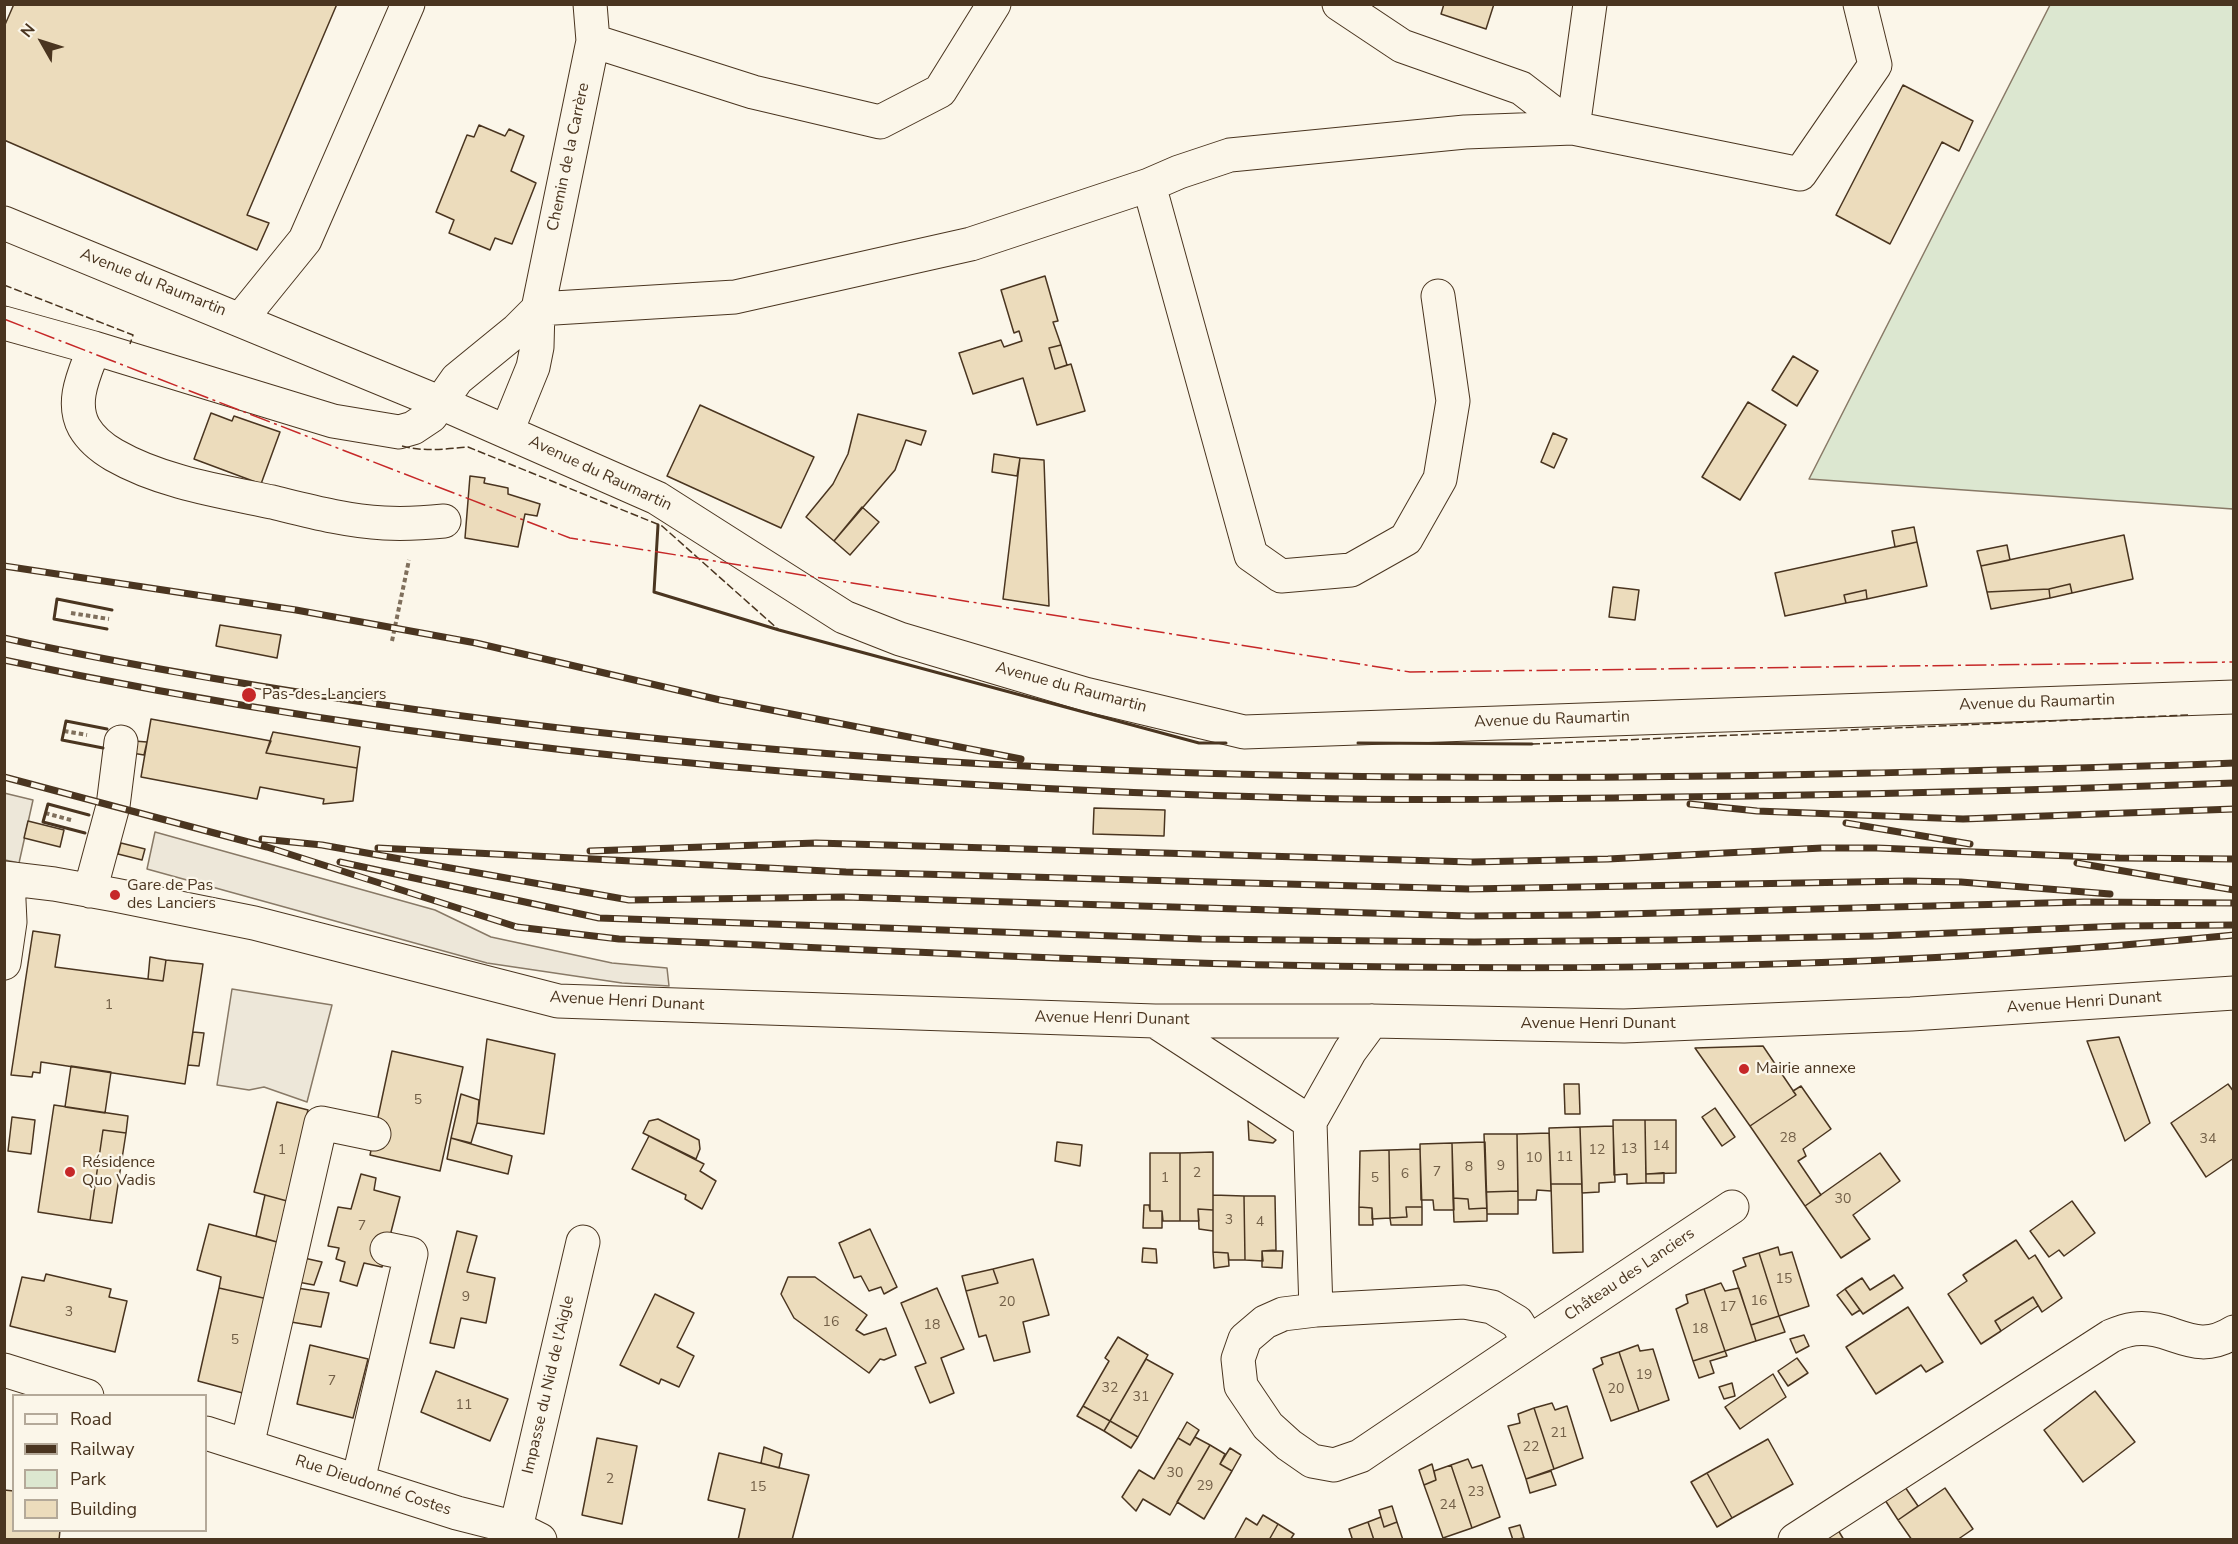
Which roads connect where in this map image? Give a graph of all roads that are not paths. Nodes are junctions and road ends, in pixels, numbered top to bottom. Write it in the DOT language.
graph roads {
  1 [pos="408,4"];
  2 [pos="590,4"];
  3 [pos="994,4"];
  4 [pos="1339,4"];
  5 [pos="1590,4"];
  6 [pos="1860,4"];
  7 [pos="592,41"];
  8 [pos="1573,128"];
  9 [pos="1149,185"];
  10 [pos="4,223"];
  11 [pos="1438,296"];
  12 [pos="538,309"];
  13 [pos="241,319"];
  14 [pos="4,323"];
  15 [pos="94,348"];
  16 [pos="441,403"];
  17 [pos="507,431"];
  18 [pos="430,523"];
  19 [pos="2234,697"];
  20 [pos="121,742"];
  21 [pos="6,879"];
  22 [pos="90,891"];
  23 [pos="4,963"];
  24 [pos="2234,993"];
  25 [pos="1155,1021"];
  26 [pos="1372,1021"];
  27 [pos="1310,1122"];
  28 [pos="374,1134"];
  29 [pos="1732,1207"];
  30 [pos="583,1242"];
  31 [pos="387,1249"];
  32 [pos="1316,1310"];
  33 [pos="2234,1332"];
  34 [pos="1529,1342"];
  35 [pos="4,1370"];
  36 [pos="84,1394"];
  37 [pos="207,1433"];
  38 [pos="247,1446"];
  39 [pos="358,1481"];
  40 [pos="454,1526"];
  41 [pos="528,1534"];
  42 [pos="1795,1539"];
  1 -- 13 [label="street"];
  2 -- 7 [label="street, Chemin de la Carrère"];
  3 -- 7 [label="street"];
  4 -- 8 [label="street"];
  5 -- 8 [label="street"];
  6 -- 8 [label="street"];
  7 -- 12 [label="street, Chemin de la Carrère"];
  8 -- 9 [label="street"];
  9 -- 11 [label="street"];
  9 -- 12 [label="street"];
  10 -- 13 [label="street, Avenue du Raumartin"];
  12 -- 16 [label="street"];
  12 -- 17 [label="street, Chemin de la Carrère"];
  13 -- 16 [label="street, Avenue du Raumartin"];
  14 -- 15 [label="street"];
  15 -- 16 [label="street"];
  15 -- 18 [label="street"];
  16 -- 17 [label="street, Avenue du Raumartin"];
  17 -- 19 [label="street, Avenue du Raumartin"];
  20 -- 22 [label="street"];
  21 -- 22 [label="street, Avenue Henri Dunant"];
  21 -- 23 [label="street"];
  22 -- 25 [label="street, Avenue Henri Dunant"];
  24 -- 26 [label="street, Avenue Henri Dunant"];
  25 -- 26 [label="street, Avenue Henri Dunant"];
  25 -- 27 [label="street"];
  26 -- 27 [label="street"];
  27 -- 32 [label="street"];
  28 -- 38 [label="street"];
  29 -- 34 [label="street, Château des Lanciers"];
  30 -- 41 [label="street, Impasse du Nid de l'Aigle"];
  31 -- 39 [label="street"];
  32 -- 34 [label="street, Château des Lanciers"];
  32 -- 34 [label="street, Château des Lanciers"];
  33 -- 42 [label="street"];
  35 -- 36 [label="street"];
  37 -- 38 [label="street, Rue Dieudonné Costes"];
  38 -- 39 [label="street, Rue Dieudonné Costes"];
  39 -- 40 [label="street, Rue Dieudonné Costes"];
  40 -- 41 [label="street, Rue Dieudonné Costes"];
}
